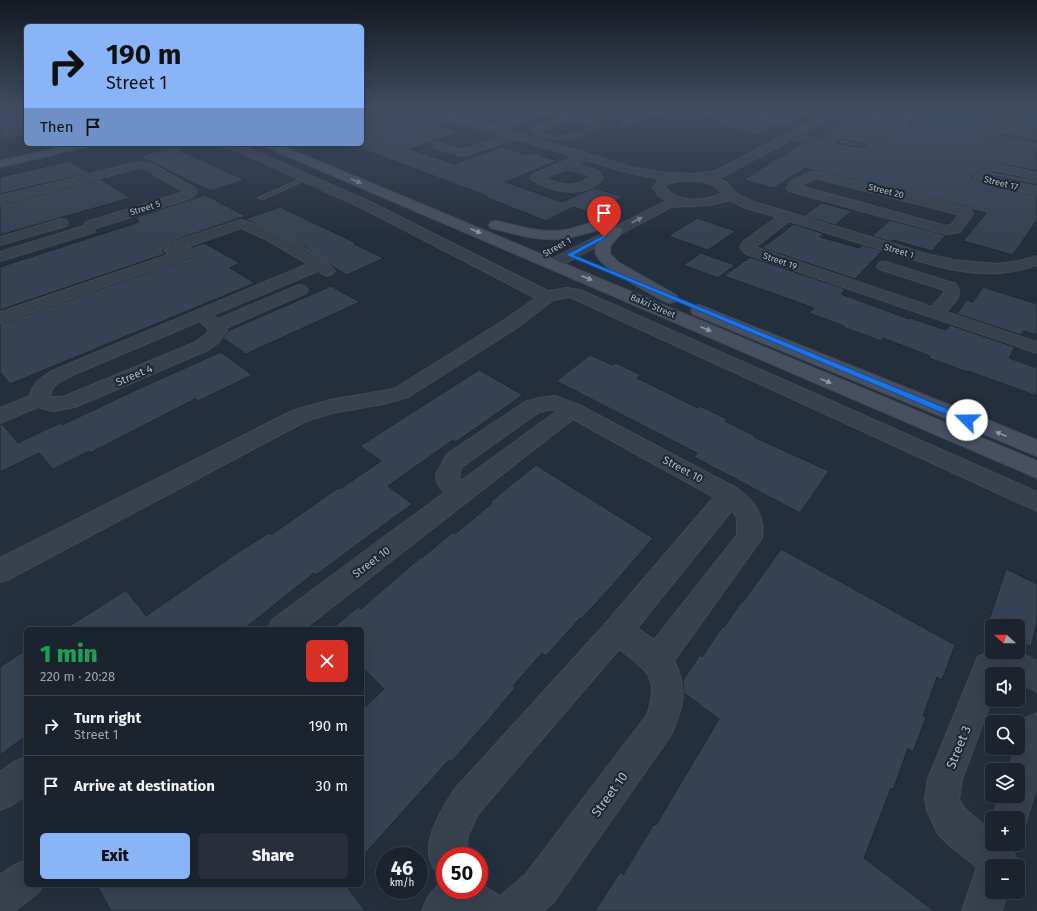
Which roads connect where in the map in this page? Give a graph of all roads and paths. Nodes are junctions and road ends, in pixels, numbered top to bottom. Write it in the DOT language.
graph roads {
  1 [pos="36,151"];
  2 [pos="44,151"];
  3 [pos="242,151"];
  4 [pos="284,151"];
  5 [pos="311,151"];
  6 [pos="454,151"];
  7 [pos="471,151"];
  8 [pos="563,151"];
  9 [pos="764,151"];
  10 [pos="0,157"];
  11 [pos="584,157"];
  12 [pos="0,164"];
  13 [pos="564,164"];
  14 [pos="735,166"];
  15 [pos="630,170"];
  16 [pos="1037,176"];
  17 [pos="689,177"];
  18 [pos="307,178"];
  19 [pos="659,189"];
  20 [pos="726,190"];
  21 [pos="1037,191"];
  22 [pos="261,198"];
  23 [pos="649,199"];
  24 [pos="0,200"];
  25 [pos="693,202"];
  26 [pos="707,202"];
  27 [pos="763,209"];
  28 [pos="875,211"];
  29 [pos="786,217"];
  30 [pos="74,219"];
  31 [pos="496,225"];
  32 [pos="612,225"];
  33 [pos="596,226"];
  34 [pos="848,236"];
  35 [pos="0,241"];
  36 [pos="898,251"];
  37 [pos="569,255"];
  38 [pos="0,257"];
  39 [pos="548,257"];
  40 [pos="1037,260"];
  41 [pos="884,266"];
  42 [pos="861,289"];
  43 [pos="547,297"];
  44 [pos="670,298"];
  45 [pos="936,314"];
  46 [pos="0,318"];
  47 [pos="209,320"];
  48 [pos="1037,348"];
  49 [pos="40,399"];
  50 [pos="0,416"];
  51 [pos="1037,448"];
  52 [pos="1037,470"];
  53 [pos="730,495"];
  54 [pos="1037,502"];
  55 [pos="0,571"];
  56 [pos="285,627"];
  57 [pos="617,631"];
  58 [pos="657,660"];
  59 [pos="1037,677"];
  60 [pos="1037,729"];
  61 [pos="1025,769"];
  62 [pos="24,775"];
  63 [pos="0,793"];
  64 [pos="448,847"];
  65 [pos="994,859"];
  66 [pos="24,881"];
  67 [pos="0,897"];
  68 [pos="452,899"];
  69 [pos="470,899"];
  70 [pos="986,899"];
  71 [pos="442,911"];
  72 [pos="489,911"];
  73 [pos="510,911"];
  74 [pos="982,911"];
  1 -- 10 [label="main road"];
  2 -- 12 [label="main road"];
  3 -- 18 [label="street"];
  4 -- 39 [label="main road, Bakri Street, one-way"];
  5 -- 31 [label="main road, Bakri Street"];
  6 -- 7 [label="street"];
  8 -- 11 [label="street"];
  9 -- 14 [label="street"];
  11 -- 13 [label="street"];
  11 -- 15 [label="street"];
  14 -- 17 [label="street"];
  14 -- 20 [label="street"];
  15 -- 17 [label="street"];
  15 -- 19 [label="street"];
  16 -- 21 [label="street, Street 17"];
  17 -- 19 [label="street"];
  17 -- 20 [label="street, Street 1"];
  18 -- 22 [label="lane"];
  18 -- 43 [label="street"];
  19 -- 23 [label="street"];
  19 -- 25 [label="street"];
  20 -- 26 [label="street"];
  20 -- 27 [label="street, Street 1"];
  24 -- 38 [label="street, Street 5"];
  25 -- 26 [label="street"];
  32 -- 25 [label="street, Street 1, one-way"];
  26 -- 27 [label="street, Street 1"];
  27 -- 29 [label="street, Street 1"];
  28 -- 28 [label="street, Street 20"];
  28 -- 34 [label="street"];
  29 -- 34 [label="street, Street 1"];
  29 -- 42 [label="street, Street 19"];
  30 -- 35 [label="street"];
  31 -- 33 [label="main road"];
  31 -- 39 [label="main road, Bakri Street"];
  32 -- 33 [label="street, Street 1"];
  32 -- 37 [label="street, Street 1"];
  32 -- 44 [label="main road"];
  33 -- 39 [label="street, Street 1"];
  34 -- 36 [label="street, Street 1"];
  36 -- 40 [label="street, Street 1"];
  36 -- 41 [label="street"];
  37 -- 39 [label="main road, Bakri Street"];
  37 -- 44 [label="main road, Bakri Street"];
  39 -- 52 [label="main road, Bakri Street, one-way"];
  41 -- 42 [label="street"];
  41 -- 45 [label="street"];
  42 -- 45 [label="street, Street 19"];
  43 -- 54 [label="street"];
  43 -- 55 [label="street"];
  51 -- 44 [label="main road, Bakri Street, one-way"];
  45 -- 48 [label="street, Street 19"];
  46 -- 47 [label="street"];
  47 -- 49 [label="street"];
  47 -- 49 [label="street, Street 4"];
  49 -- 50 [label="street"];
  53 -- 56 [label="street, Street 10"];
  53 -- 57 [label="street"];
  53 -- 58 [label="street, Street 10"];
  57 -- 58 [label="street, Street 10"];
  57 -- 64 [label="street"];
  58 -- 73 [label="street, Street 10"];
  59 -- 65 [label="street, Street 3"];
  60 -- 61 [label="street"];
  62 -- 63 [label="street"];
  66 -- 67 [label="street"];
  68 -- 71 [label="street"];
  69 -- 72 [label="street"];
  70 -- 74 [label="street, Street 3"];
}
